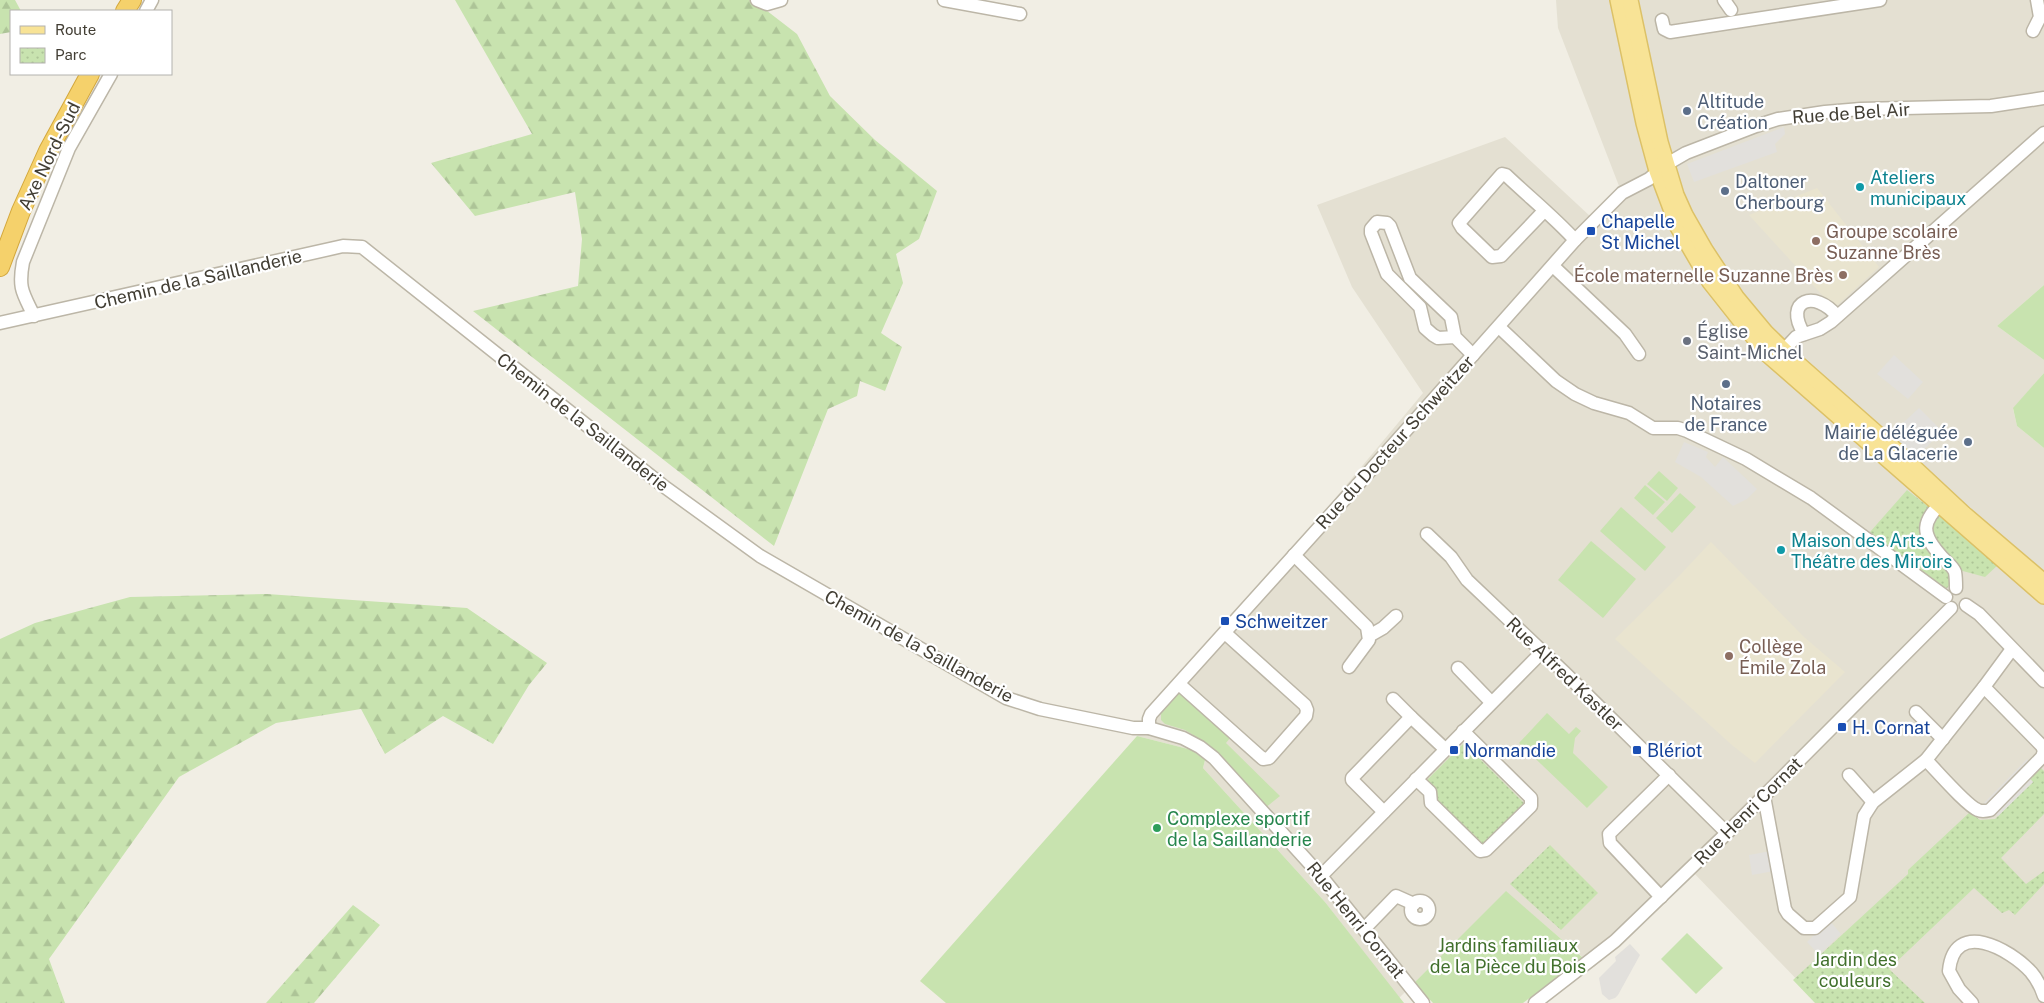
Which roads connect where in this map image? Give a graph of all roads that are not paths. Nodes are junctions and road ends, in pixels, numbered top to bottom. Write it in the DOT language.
graph roads {
  1 [pos="757,0"];
  2 [pos="781,0"];
  3 [pos="944,0"];
  4 [pos="1618,0"];
  5 [pos="1630,0"];
  6 [pos="1880,0"];
  7 [pos="2037,0"];
  8 [pos="1020,14"];
  9 [pos="1662,20"];
  10 [pos="2032,31"];
  11 [pos="78,75"];
  12 [pos="89,75"];
  13 [pos="110,75"];
  14 [pos="2044,98"];
  15 [pos="2044,133"];
  16 [pos="1662,167"];
  17 [pos="1544,210"];
  18 [pos="0,237"];
  19 [pos="1575,240"];
  20 [pos="1553,266"];
  21 [pos="0,267"];
  22 [pos="34,316"];
  23 [pos="1837,316"];
  24 [pos="0,323"];
  25 [pos="1499,326"];
  26 [pos="1804,334"];
  27 [pos="1455,337"];
  28 [pos="1783,351"];
  29 [pos="1639,354"];
  30 [pos="1473,355"];
  31 [pos="1943,501"];
  32 [pos="1427,534"];
  33 [pos="1294,555"];
  34 [pos="2044,582"];
  35 [pos="1956,588"];
  36 [pos="2044,596"];
  37 [pos="1948,603"];
  38 [pos="1966,604"];
  39 [pos="1396,616"];
  40 [pos="1225,632"];
  41 [pos="1369,636"];
  42 [pos="2012,649"];
  43 [pos="1542,652"];
  44 [pos="1350,667"];
  45 [pos="1458,668"];
  46 [pos="2044,681"];
  47 [pos="1179,684"];
  48 [pos="1984,688"];
  49 [pos="1393,698"];
  50 [pos="1491,702"];
  51 [pos="1916,712"];
  52 [pos="1411,716"];
  53 [pos="1149,728"];
  54 [pos="1463,731"];
  55 [pos="1943,739"];
  56 [pos="1445,749"];
  57 [pos="1926,760"];
  58 [pos="1669,774"];
  59 [pos="1849,775"];
  60 [pos="1416,779"];
  61 [pos="1764,796"];
  62 [pos="1873,802"];
  63 [pos="1384,812"];
  64 [pos="1727,833"];
  65 [pos="1321,876"];
  66 [pos="1661,897"];
  67 [pos="1414,904"];
  68 [pos="1364,928"];
  69 [pos="2044,996"];
  70 [pos="1423,1003"];
  71 [pos="1535,1003"];
  72 [pos="1972,1003"];
  1 -- 2 [label="street"];
  3 -- 8 [label="street"];
  4 -- 16 [label="main road"];
  5 -- 16 [label="main road"];
  6 -- 9 [label="street"];
  7 -- 10 [label="street"];
  11 -- 18 [label="highway, Axe Nord-Sud"];
  12 -- 21 [label="highway, Axe Nord-Sud"];
  13 -- 22 [label="street"];
  14 -- 16 [label="street, Rue de Bel Air"];
  15 -- 23 [label="street"];
  16 -- 19 [label="street, Rue du Docteur Schweitzer"];
  16 -- 28 [label="main road"];
  16 -- 31 [label="main road"];
  17 -- 17 [label="street"];
  17 -- 19 [label="street"];
  19 -- 20 [label="street, Rue du Docteur Schweitzer"];
  20 -- 25 [label="street, Rue du Docteur Schweitzer"];
  20 -- 29 [label="street"];
  22 -- 24 [label="street, Chemin de la Saillanderie"];
  22 -- 53 [label="street, Chemin de la Saillanderie"];
  23 -- 26 [label="street"];
  23 -- 26 [label="street"];
  25 -- 30 [label="street, Rue du Docteur Schweitzer"];
  25 -- 37 [label="street"];
  26 -- 28 [label="street"];
  27 -- 27 [label="street"];
  27 -- 30 [label="street"];
  28 -- 31 [label="main road"];
  30 -- 33 [label="street, Rue du Docteur Schweitzer"];
  31 -- 34 [label="main road"];
  31 -- 35 [label="street"];
  31 -- 36 [label="main road"];
  32 -- 43 [label="street, Rue Alfred Kastler"];
  33 -- 40 [label="street, Rue du Docteur Schweitzer"];
  33 -- 41 [label="street"];
  35 -- 37 [label="street"];
  35 -- 38 [label="street"];
  37 -- 38 [label="street"];
  37 -- 61 [label="street, Rue Henri Cornat"];
  38 -- 42 [label="street"];
  39 -- 41 [label="street"];
  40 -- 47 [label="street, Rue du Docteur Schweitzer"];
  40 -- 47 [label="street"];
  41 -- 44 [label="street"];
  42 -- 46 [label="street"];
  42 -- 48 [label="street"];
  43 -- 50 [label="street"];
  43 -- 58 [label="street, Rue Alfred Kastler"];
  45 -- 50 [label="street"];
  47 -- 53 [label="street, Rue du Docteur Schweitzer"];
  48 -- 55 [label="street"];
  48 -- 57 [label="street"];
  49 -- 52 [label="street"];
  50 -- 54 [label="street"];
  51 -- 55 [label="street"];
  52 -- 56 [label="street"];
  52 -- 63 [label="street"];
  53 -- 65 [label="street, Rue Henri Cornat"];
  54 -- 56 [label="street"];
  54 -- 60 [label="street"];
  55 -- 57 [label="street"];
  56 -- 60 [label="street"];
  57 -- 62 [label="street"];
  58 -- 64 [label="street, Rue Alfred Kastler"];
  58 -- 66 [label="street"];
  59 -- 62 [label="street"];
  60 -- 63 [label="street"];
  61 -- 62 [label="street"];
  61 -- 64 [label="street, Rue Henri Cornat"];
  63 -- 65 [label="street"];
  64 -- 66 [label="street, Rue Henri Cornat"];
  65 -- 68 [label="street, Rue Henri Cornat"];
  66 -- 71 [label="street, Rue Henri Cornat"];
  67 -- 68 [label="street"];
  68 -- 70 [label="street, Rue Henri Cornat"];
  69 -- 72 [label="street"];
}
